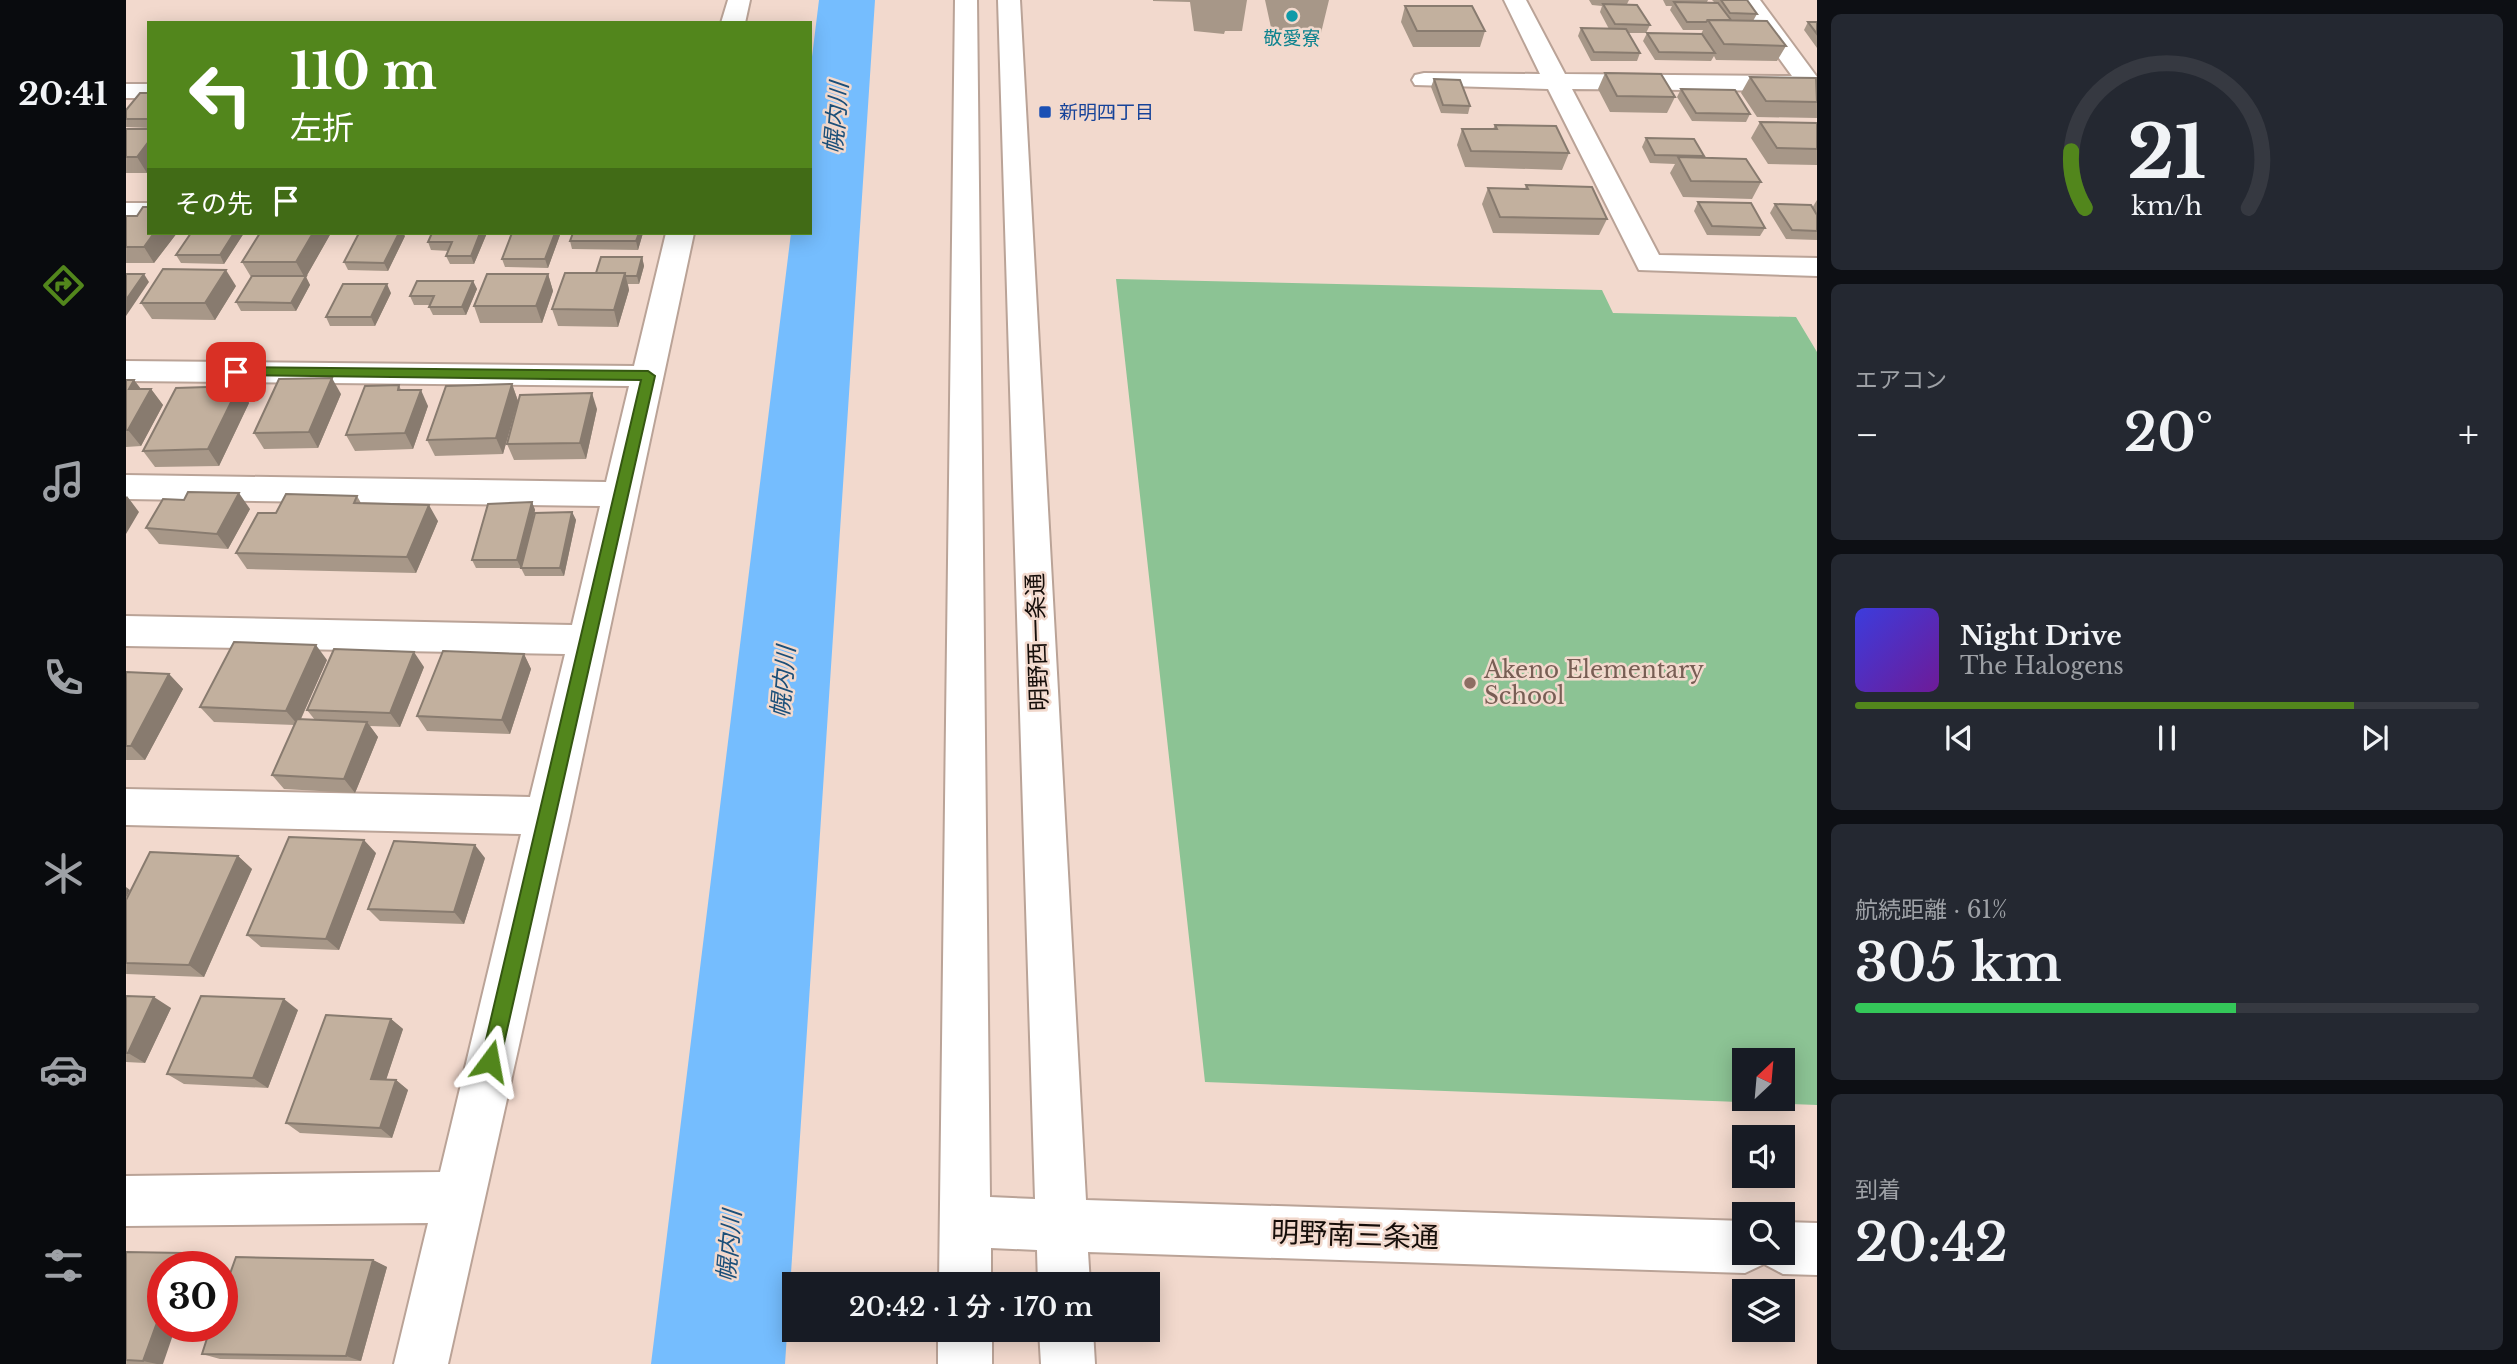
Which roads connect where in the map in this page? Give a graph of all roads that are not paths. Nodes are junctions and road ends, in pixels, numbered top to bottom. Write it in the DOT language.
graph roads {
  1 [pos="739,0"];
  2 [pos="966,0"];
  3 [pos="1009,0"];
  4 [pos="1515,0"];
  5 [pos="1748,0"];
  6 [pos="734,21"];
  7 [pos="1424,80"];
  8 [pos="1556,81"];
  9 [pos="1815,87"];
  10 [pos="126,91"];
  11 [pos="147,91"];
  12 [pos="126,211"];
  13 [pos="147,211"];
  14 [pos="680,235"];
  15 [pos="1817,267"];
  16 [pos="126,371"];
  17 [pos="648,376"];
  18 [pos="126,487"];
  19 [pos="621,494"];
  20 [pos="126,631"];
  21 [pos="588,640"];
  22 [pos="126,807"];
  23 [pos="549,816"];
  24 [pos="458,1197"];
  25 [pos="126,1201"];
  26 [pos="965,1222"];
  27 [pos="1060,1226"];
  28 [pos="1732,1247"];
  29 [pos="1795,1249"];
  30 [pos="1817,1250"];
  31 [pos="965,1272"];
  32 [pos="1063,1272"];
  33 [pos="965,1342"];
  34 [pos="1067,1342"];
  35 [pos="421,1364"];
  36 [pos="965,1364"];
  37 [pos="1068,1364"];
  1 -- 6 [label="street"];
  2 -- 26 [label="street"];
  3 -- 27 [label="street, 明野西一条通"];
  4 -- 8 [label="street"];
  5 -- 9 [label="street"];
  7 -- 8 [label="street"];
  8 -- 9 [label="street"];
  8 -- 15 [label="street"];
  10 -- 11 [label="street"];
  12 -- 13 [label="street"];
  14 -- 17 [label="street"];
  16 -- 17 [label="street"];
  17 -- 19 [label="street"];
  18 -- 19 [label="street"];
  19 -- 21 [label="street"];
  20 -- 21 [label="street"];
  21 -- 23 [label="street"];
  22 -- 23 [label="street"];
  23 -- 24 [label="street"];
  24 -- 25 [label="street"];
  24 -- 35 [label="street"];
  26 -- 27 [label="street, 明野南三条通"];
  26 -- 31 [label="street"];
  27 -- 28 [label="street, 明野南三条通"];
  27 -- 32 [label="street, 明野西一条通"];
  29 -- 30 [label="street"];
  33 -- 36 [label="street"];
  34 -- 37 [label="street"];
}
